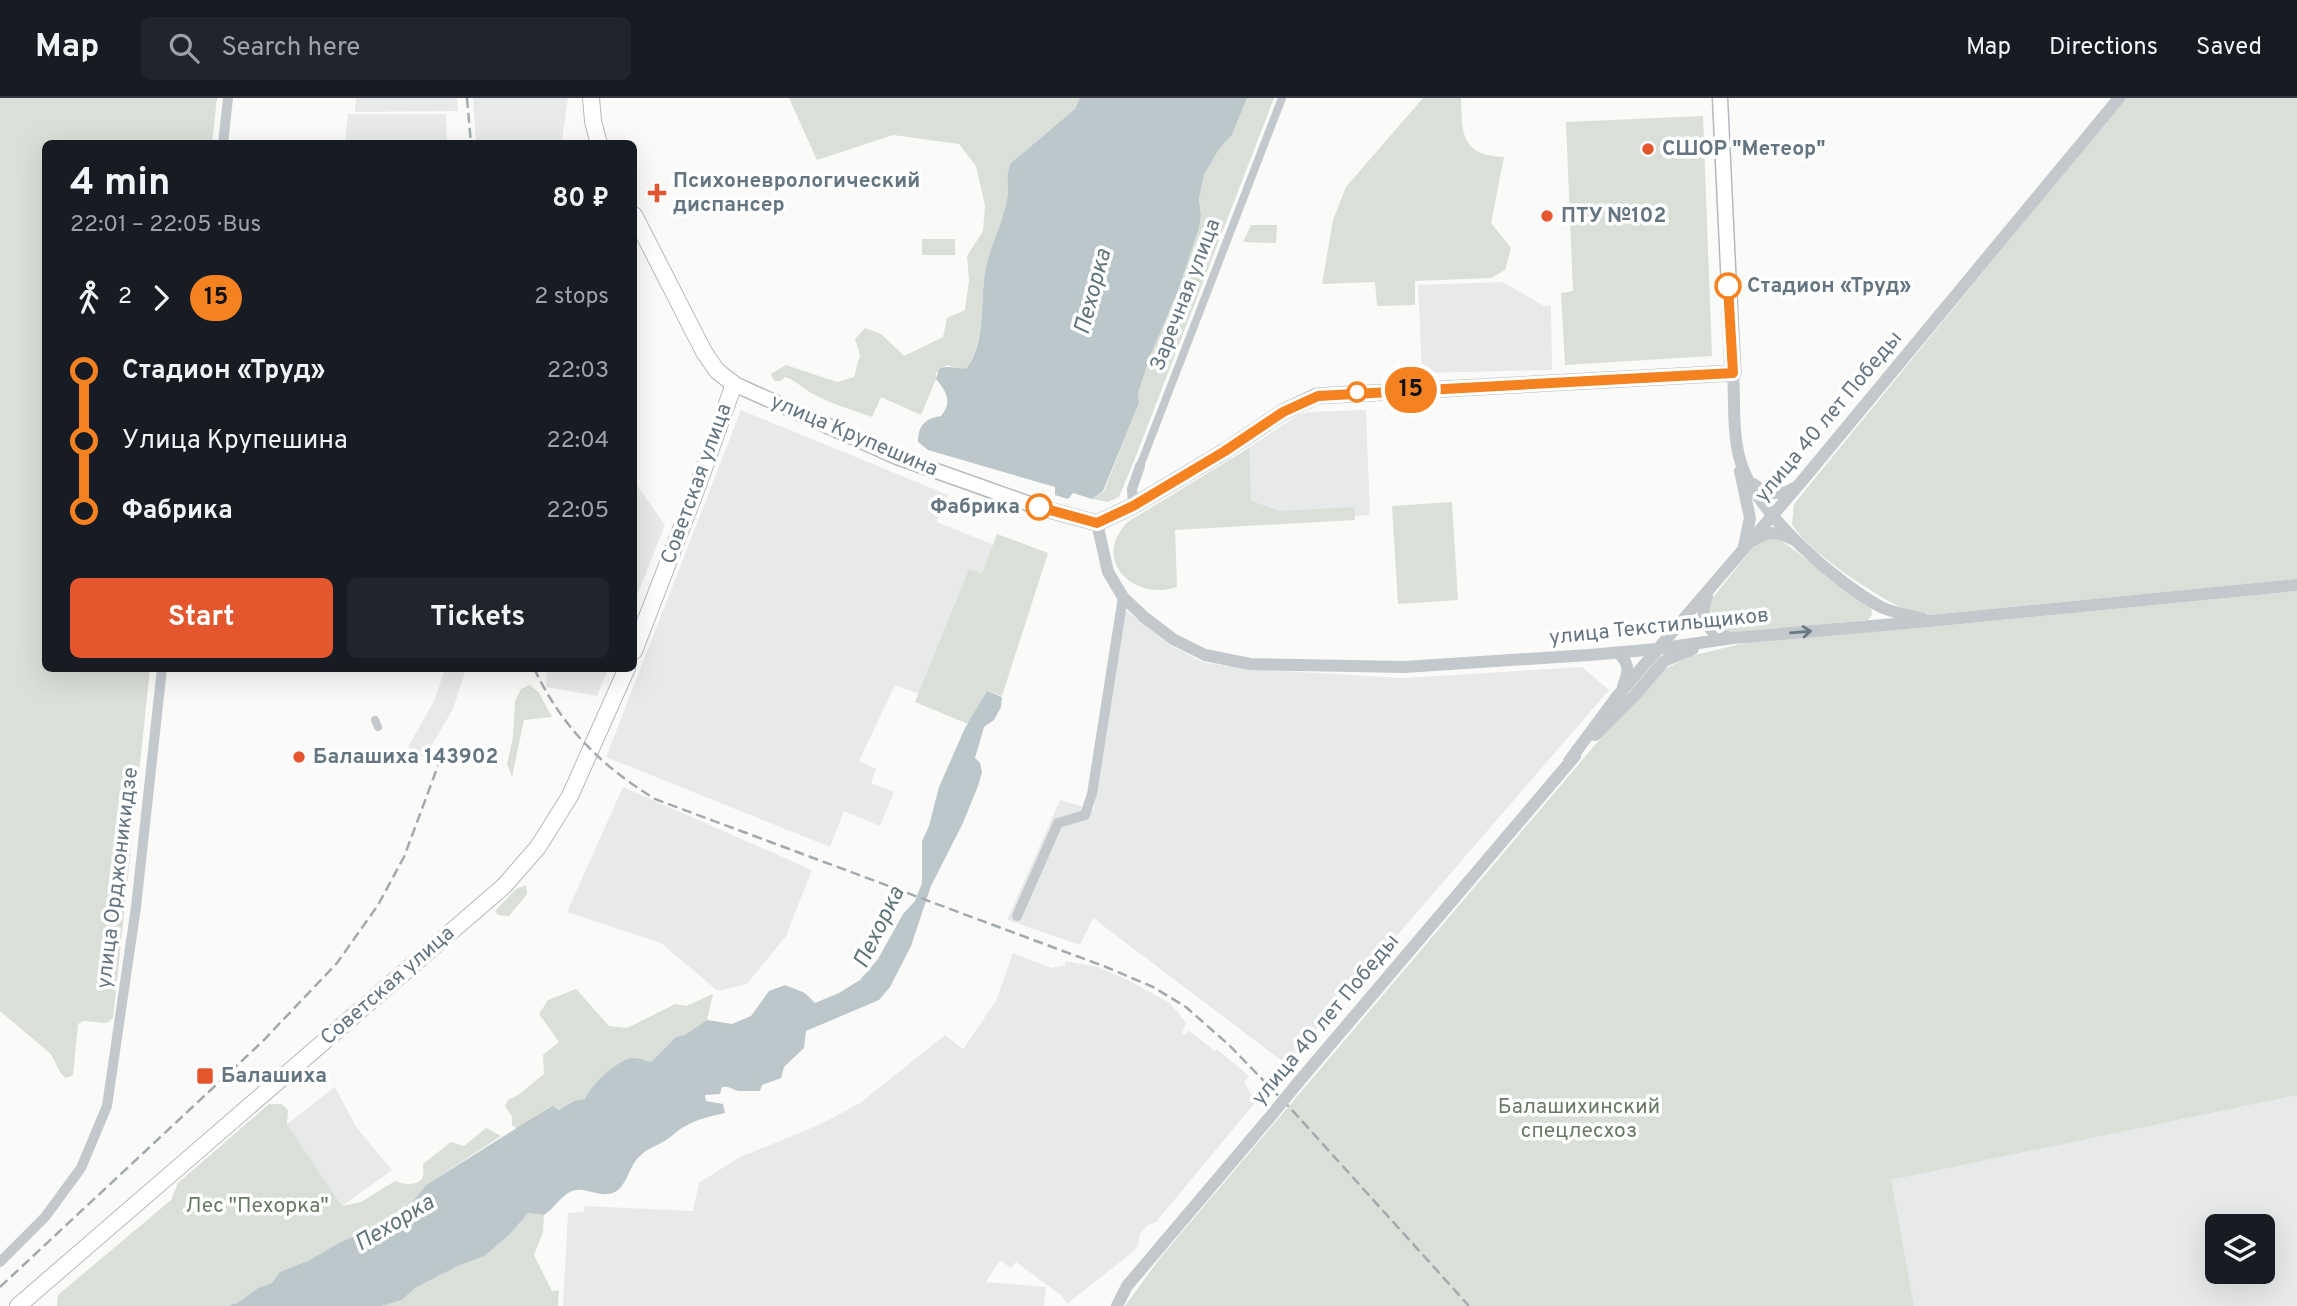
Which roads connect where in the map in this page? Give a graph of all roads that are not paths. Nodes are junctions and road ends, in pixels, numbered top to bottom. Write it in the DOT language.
graph roads {
  1 [pos="228,98"];
  2 [pos="591,98"];
  3 [pos="1283,98"];
  4 [pos="1720,98"];
  5 [pos="2119,98"];
  6 [pos="223,140"];
  7 [pos="598,140"];
  8 [pos="637,221"];
  9 [pos="1733,373"];
  10 [pos="734,384"];
  11 [pos="1738,454"];
  12 [pos="1140,466"];
  13 [pos="1746,476"];
  14 [pos="1802,481"];
  15 [pos="1133,506"];
  16 [pos="1773,515"];
  17 [pos="1097,523"];
  18 [pos="1797,541"];
  19 [pos="1738,555"];
  20 [pos="2297,585"];
  21 [pos="1712,587"];
  22 [pos="1122,597"];
  23 [pos="1883,608"];
  24 [pos="1930,621"];
  25 [pos="1872,626"];
  26 [pos="1733,638"];
  27 [pos="637,643"];
  28 [pos="1657,649"];
  29 [pos="1618,653"];
  30 [pos="162,672"];
  31 [pos="625,672"];
  32 [pos="1615,699"];
  33 [pos="1569,761"];
  34 [pos="1017,916"];
  35 [pos="0,1262"];
  36 [pos="18,1306"];
  37 [pos="1117,1306"];
  1 -- 6 [label="street"];
  2 -- 7 [label="main road"];
  3 -- 12 [label="street, Заречная улица"];
  4 -- 9 [label="main road"];
  5 -- 14 [label="street, улица 40 лет Победы"];
  8 -- 10 [label="main road, Советская улица"];
  9 -- 11 [label="street"];
  9 -- 15 [label="main road"];
  10 -- 17 [label="main road, улица Крупешина"];
  10 -- 27 [label="main road, Советская улица"];
  11 -- 13 [label="street"];
  11 -- 19 [label="street"];
  12 -- 15 [label="street, Заречная улица"];
  13 -- 14 [label="street"];
  13 -- 16 [label="street"];
  14 -- 16 [label="street, улица 40 лет Победы"];
  14 -- 18 [label="street"];
  15 -- 17 [label="main road"];
  16 -- 18 [label="street"];
  16 -- 19 [label="street, улица 40 лет Победы"];
  17 -- 22 [label="street, улица Текстильщиков"];
  18 -- 19 [label="street"];
  18 -- 23 [label="street"];
  19 -- 21 [label="street, улица 40 лет Победы"];
  20 -- 24 [label="street, улица Текстильщиков"];
  21 -- 26 [label="street"];
  21 -- 28 [label="street, улица 40 лет Победы"];
  22 -- 29 [label="street, улица Текстильщиков"];
  22 -- 34 [label="street"];
  23 -- 24 [label="street"];
  23 -- 25 [label="street"];
  24 -- 25 [label="street, улица Текстильщиков"];
  26 -- 25 [label="street, улица Текстильщиков, one-way"];
  26 -- 28 [label="street, улица Текстильщиков"];
  26 -- 33 [label="street, улица 40 лет Победы"];
  28 -- 29 [label="street, улица Текстильщиков"];
  28 -- 32 [label="street, улица 40 лет Победы"];
  29 -- 32 [label="street"];
  30 -- 35 [label="street, улица Орджоникидзе"];
  31 -- 36 [label="main road, Советская улица"];
  32 -- 33 [label="street, улица 40 лет Победы"];
  33 -- 37 [label="street, улица 40 лет Победы, bridge"];
}
